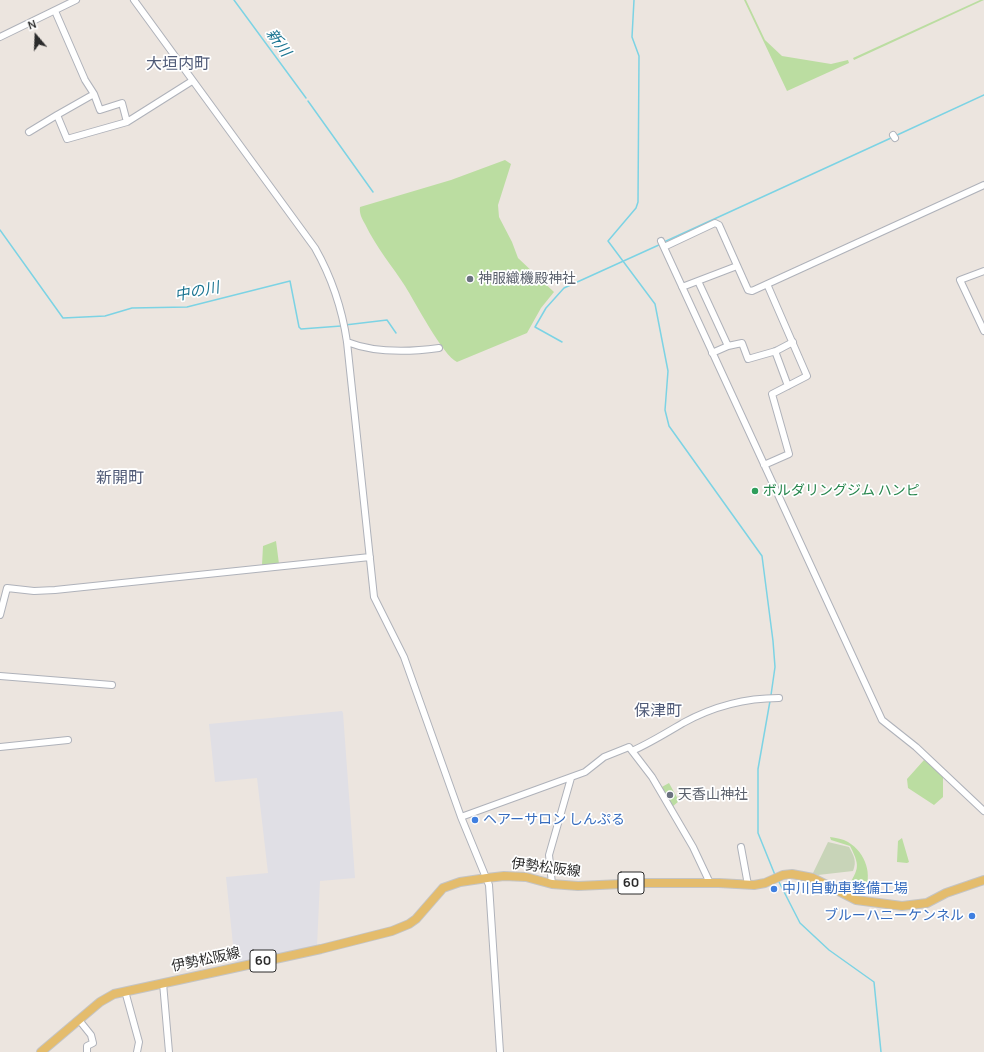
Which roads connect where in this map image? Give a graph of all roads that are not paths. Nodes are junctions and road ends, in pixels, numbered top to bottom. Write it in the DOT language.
graph roads {
  1 [pos="76,0"];
  2 [pos="134,0"];
  3 [pos="55,11"];
  4 [pos="0,37"];
  5 [pos="192,81"];
  6 [pos="94,94"];
  7 [pos="57,115"];
  8 [pos="127,122"];
  9 [pos="28,132"];
  10 [pos="984,184"];
  11 [pos="737,266"];
  12 [pos="984,271"];
  13 [pos="698,281"];
  14 [pos="767,284"];
  15 [pos="682,287"];
  16 [pos="984,331"];
  17 [pos="347,342"];
  18 [pos="793,342"];
  19 [pos="728,346"];
  20 [pos="439,348"];
  21 [pos="775,352"];
  22 [pos="712,353"];
  23 [pos="788,386"];
  24 [pos="764,465"];
  25 [pos="370,557"];
  26 [pos="0,615"];
  27 [pos="0,676"];
  28 [pos="112,685"];
  29 [pos="773,698"];
  30 [pos="68,740"];
  31 [pos="0,747"];
  32 [pos="632,751"];
  33 [pos="571,778"];
  34 [pos="984,811"];
  35 [pos="461,817"];
  36 [pos="741,847"];
  37 [pos="487,878"];
  38 [pos="984,880"];
  39 [pos="710,883"];
  40 [pos="552,884"];
  41 [pos="748,885"];
  42 [pos="163,983"];
  43 [pos="125,991"];
  44 [pos="78,1020"];
  45 [pos="41,1052"];
  46 [pos="88,1052"];
  47 [pos="137,1052"];
  48 [pos="169,1052"];
  49 [pos="500,1052"];
  1 -- 3 [label="street"];
  2 -- 5 [label="street"];
  3 -- 4 [label="street"];
  3 -- 6 [label="street"];
  5 -- 8 [label="street"];
  5 -- 17 [label="street"];
  6 -- 7 [label="street"];
  6 -- 8 [label="street"];
  7 -- 8 [label="street"];
  7 -- 9 [label="street"];
  10 -- 14 [label="street"];
  11 -- 13 [label="street"];
  11 -- 14 [label="street"];
  11 -- 15 [label="street"];
  12 -- 16 [label="street"];
  13 -- 15 [label="street"];
  13 -- 19 [label="street"];
  14 -- 18 [label="street"];
  15 -- 22 [label="street"];
  17 -- 20 [label="street"];
  17 -- 25 [label="street"];
  18 -- 21 [label="street"];
  18 -- 23 [label="street"];
  19 -- 21 [label="street"];
  19 -- 22 [label="street"];
  21 -- 23 [label="street"];
  22 -- 24 [label="street"];
  23 -- 24 [label="street"];
  24 -- 34 [label="street"];
  25 -- 26 [label="street"];
  25 -- 35 [label="street"];
  27 -- 28 [label="street"];
  29 -- 32 [label="street"];
  30 -- 31 [label="street"];
  32 -- 33 [label="street"];
  32 -- 39 [label="street"];
  33 -- 35 [label="street"];
  33 -- 40 [label="street"];
  35 -- 37 [label="street"];
  36 -- 41 [label="street"];
  37 -- 40 [label="main road, 伊勢松阪線 / 60"];
  37 -- 42 [label="main road, 伊勢松阪線 / 60"];
  37 -- 49 [label="street"];
  38 -- 41 [label="main road, 伊勢松阪線 / 60"];
  39 -- 40 [label="main road, 伊勢松阪線 / 60"];
  39 -- 41 [label="main road, 伊勢松阪線 / 60"];
  42 -- 43 [label="main road, 伊勢松阪線 / 60"];
  42 -- 48 [label="street"];
  43 -- 44 [label="main road, 伊勢松阪線 / 60"];
  43 -- 47 [label="street"];
  44 -- 45 [label="main road, 伊勢松阪線 / 60"];
  44 -- 46 [label="street"];
}
